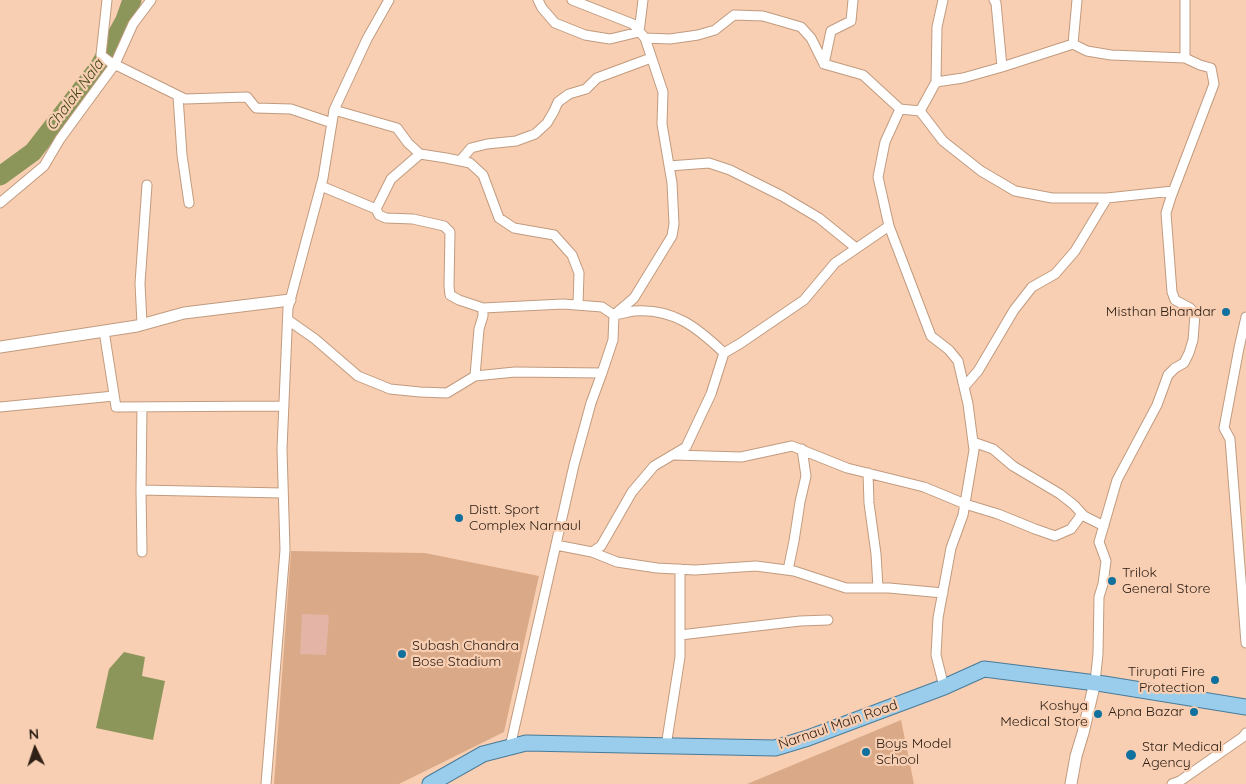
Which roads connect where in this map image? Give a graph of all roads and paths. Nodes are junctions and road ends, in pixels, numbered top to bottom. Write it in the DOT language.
graph roads {
  1 [pos="107,0"];
  2 [pos="151,0"];
  3 [pos="389,0"];
  4 [pos="538,0"];
  5 [pos="572,0"];
  6 [pos="644,0"];
  7 [pos="853,0"];
  8 [pos="944,0"];
  9 [pos="994,0"];
  10 [pos="1077,0"];
  11 [pos="1185,0"];
  12 [pos="642,35"];
  13 [pos="1073,44"];
  14 [pos="651,58"];
  15 [pos="1185,58"];
  16 [pos="112,63"];
  17 [pos="824,64"];
  18 [pos="1002,67"];
  19 [pos="936,82"];
  20 [pos="178,96"];
  21 [pos="900,109"];
  22 [pos="334,110"];
  23 [pos="920,111"];
  24 [pos="332,122"];
  25 [pos="420,154"];
  26 [pos="460,161"];
  27 [pos="669,166"];
  28 [pos="147,185"];
  29 [pos="320,186"];
  30 [pos="1174,191"];
  31 [pos="1107,198"];
  32 [pos="0,203"];
  33 [pos="189,204"];
  34 [pos="376,209"];
  35 [pos="889,226"];
  36 [pos="856,248"];
  37 [pos="290,300"];
  38 [pos="578,305"];
  39 [pos="483,308"];
  40 [pos="614,315"];
  41 [pos="1246,317"];
  42 [pos="288,320"];
  43 [pos="142,324"];
  44 [pos="104,331"];
  45 [pos="0,347"];
  46 [pos="724,353"];
  47 [pos="602,373"];
  48 [pos="475,376"];
  49 [pos="964,386"];
  50 [pos="114,396"];
  51 [pos="284,406"];
  52 [pos="142,407"];
  53 [pos="0,408"];
  54 [pos="973,442"];
  55 [pos="802,449"];
  56 [pos="674,455"];
  57 [pos="868,473"];
  58 [pos="141,490"];
  59 [pos="282,494"];
  60 [pos="965,504"];
  61 [pos="1082,514"];
  62 [pos="1104,526"];
  63 [pos="556,545"];
  64 [pos="142,552"];
  65 [pos="592,552"];
  66 [pos="680,569"];
  67 [pos="788,570"];
  68 [pos="878,588"];
  69 [pos="943,593"];
  70 [pos="828,620"];
  71 [pos="680,635"];
  72 [pos="1246,643"];
  73 [pos="1094,682"];
  74 [pos="944,687"];
  75 [pos="1246,707"];
  76 [pos="1246,733"];
  77 [pos="666,746"];
  78 [pos="510,747"];
  79 [pos="266,784"];
  80 [pos="430,784"];
  81 [pos="1071,784"];
  82 [pos="1172,784"];
  1 -- 16 [label="street"];
  2 -- 16 [label="street"];
  3 -- 22 [label="street"];
  4 -- 12 [label="street"];
  5 -- 12 [label="street"];
  6 -- 12 [label="street"];
  7 -- 17 [label="street"];
  8 -- 19 [label="street"];
  9 -- 18 [label="street"];
  10 -- 13 [label="street"];
  11 -- 15 [label="street"];
  12 -- 14 [label="street"];
  12 -- 17 [label="street"];
  13 -- 15 [label="street"];
  13 -- 18 [label="street"];
  14 -- 26 [label="street"];
  14 -- 27 [label="street"];
  15 -- 30 [label="street"];
  16 -- 20 [label="street"];
  16 -- 32 [label="street"];
  17 -- 21 [label="street"];
  18 -- 19 [label="street"];
  19 -- 23 [label="street"];
  20 -- 24 [label="street"];
  20 -- 33 [label="street"];
  21 -- 23 [label="street"];
  21 -- 35 [label="street"];
  22 -- 24 [label="street"];
  22 -- 25 [label="street"];
  23 -- 31 [label="street"];
  24 -- 29 [label="street"];
  25 -- 26 [label="street"];
  25 -- 34 [label="street"];
  26 -- 38 [label="street"];
  27 -- 36 [label="street"];
  27 -- 40 [label="street"];
  28 -- 43 [label="street"];
  29 -- 34 [label="street"];
  29 -- 37 [label="street"];
  30 -- 31 [label="street"];
  30 -- 62 [label="street"];
  31 -- 49 [label="street"];
  34 -- 39 [label="street"];
  35 -- 36 [label="street"];
  35 -- 49 [label="street"];
  36 -- 46 [label="street"];
  37 -- 42 [label="street"];
  37 -- 43 [label="street"];
  38 -- 39 [label="street"];
  38 -- 40 [label="street"];
  39 -- 48 [label="street"];
  40 -- 46 [label="street"];
  40 -- 47 [label="street"];
  41 -- 72 [label="street"];
  42 -- 48 [label="street"];
  42 -- 51 [label="street"];
  43 -- 44 [label="street"];
  44 -- 45 [label="street"];
  44 -- 50 [label="street"];
  46 -- 56 [label="street"];
  47 -- 48 [label="street"];
  47 -- 63 [label="street"];
  49 -- 54 [label="street"];
  50 -- 52 [label="street"];
  50 -- 53 [label="street"];
  51 -- 52 [label="street"];
  51 -- 59 [label="street"];
  52 -- 58 [label="street"];
  54 -- 60 [label="street"];
  54 -- 61 [label="street"];
  55 -- 56 [label="street"];
  55 -- 57 [label="street"];
  55 -- 67 [label="street"];
  56 -- 65 [label="street"];
  57 -- 60 [label="street"];
  57 -- 68 [label="street"];
  58 -- 59 [label="street"];
  58 -- 64 [label="street"];
  59 -- 79 [label="street"];
  60 -- 61 [label="street"];
  60 -- 69 [label="street"];
  61 -- 62 [label="street"];
  62 -- 73 [label="street"];
  63 -- 65 [label="street"];
  63 -- 78 [label="street"];
  65 -- 66 [label="street"];
  66 -- 67 [label="street"];
  66 -- 71 [label="street"];
  67 -- 68 [label="street"];
  68 -- 69 [label="street"];
  69 -- 74 [label="street"];
  70 -- 71 [label="street"];
  71 -- 77 [label="street"];
  73 -- 74 [label="main road, Narnaul Main Road"];
  73 -- 75 [label="main road, Narnaul Main Road"];
  73 -- 81 [label="street"];
  74 -- 77 [label="main road, Narnaul Main Road"];
  76 -- 82 [label="street"];
  77 -- 78 [label="main road, Narnaul Main Road"];
  78 -- 80 [label="main road, Narnaul Main Road"];
}
